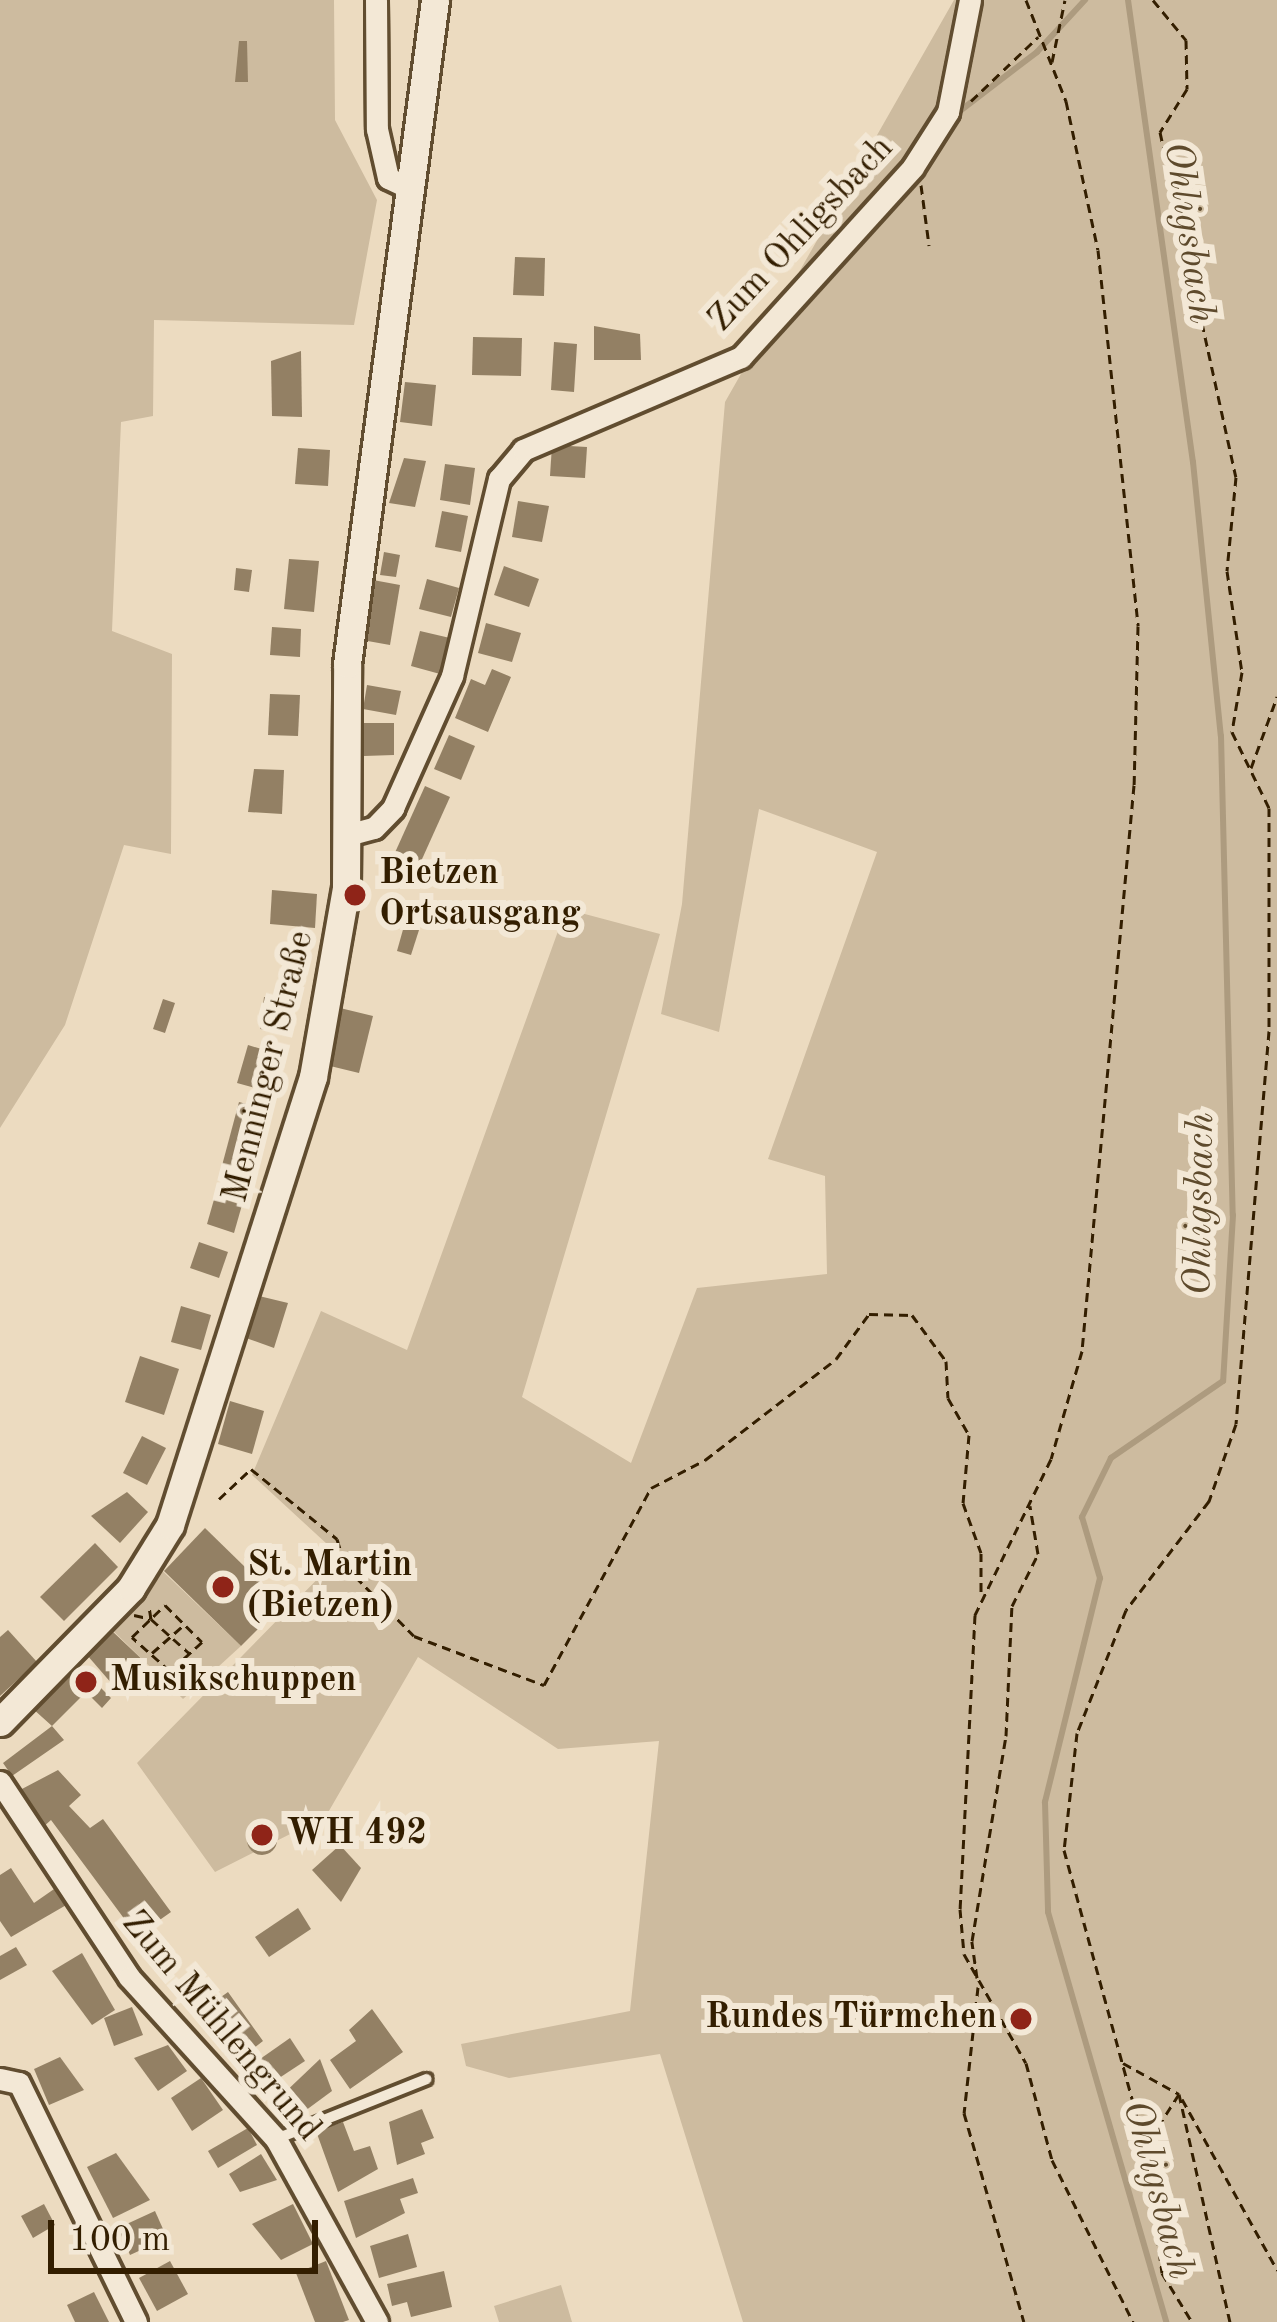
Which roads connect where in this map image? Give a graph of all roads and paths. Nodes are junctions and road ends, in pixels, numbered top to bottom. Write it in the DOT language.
graph roads {
  1 [pos="376,0"];
  2 [pos="435,0"];
  3 [pos="970,0"];
  4 [pos="1026,0"];
  5 [pos="1065,0"];
  6 [pos="1153,0"];
  7 [pos="1038,37"];
  8 [pos="1051,65"];
  9 [pos="973,99"];
  10 [pos="913,167"];
  11 [pos="407,187"];
  12 [pos="929,245"];
  13 [pos="1277,697"];
  14 [pos="1251,770"];
  15 [pos="347,836"];
  16 [pos="219,1499"];
  17 [pos="1030,1504"];
  18 [pos="982,1595"];
  19 [pos="151,1619"];
  20 [pos="186,1624"];
  21 [pos="172,1636"];
  22 [pos="190,1654"];
  23 [pos="151,1655"];
  24 [pos="0,1722"];
  25 [pos="0,1782"];
  26 [pos="978,1986"];
  27 [pos="1121,2062"];
  28 [pos="0,2079"];
  29 [pos="427,2079"];
  30 [pos="1179,2094"];
  31 [pos="276,2139"];
  32 [pos="1145,2147"];
  33 [pos="1277,2270"];
  34 [pos="136,2322"];
  35 [pos="377,2322"];
  36 [pos="1024,2322"];
  37 [pos="1133,2322"];
  38 [pos="1192,2322"];
  39 [pos="1230,2322"];
  1 -- 11 [label="street"];
  2 -- 11 [label="street, Menninger Straße"];
  3 -- 10 [label="street, Zum Ohligsbach"];
  4 -- 7 [label="path"];
  5 -- 8 [label="path"];
  6 -- 14 [label="path"];
  7 -- 8 [label="path"];
  7 -- 9 [label="path"];
  8 -- 17 [label="path"];
  10 -- 12 [label="path"];
  10 -- 15 [label="street, Zum Ohligsbach"];
  11 -- 15 [label="street, Menninger Straße"];
  13 -- 14 [label="path"];
  14 -- 27 [label="path"];
  15 -- 24 [label="street, Menninger Straße"];
  16 -- 18 [label="path"];
  17 -- 18 [label="path"];
  17 -- 26 [label="path"];
  18 -- 26 [label="path"];
  19 -- 20 [label="path"];
  19 -- 21 [label="path"];
  19 -- 23 [label="path"];
  20 -- 21 [label="path"];
  20 -- 22 [label="path"];
  21 -- 22 [label="path"];
  21 -- 23 [label="path"];
  22 -- 23 [label="path"];
  25 -- 31 [label="street, Zum Mühlengrund"];
  26 -- 36 [label="path"];
  26 -- 37 [label="path"];
  27 -- 30 [label="path"];
  27 -- 32 [label="path"];
  28 -- 34 [label="street"];
  29 -- 31 [label="lane"];
  30 -- 32 [label="path"];
  30 -- 33 [label="path"];
  30 -- 39 [label="path"];
  31 -- 35 [label="street, Zum Mühlengrund"];
  32 -- 38 [label="path"];
}
